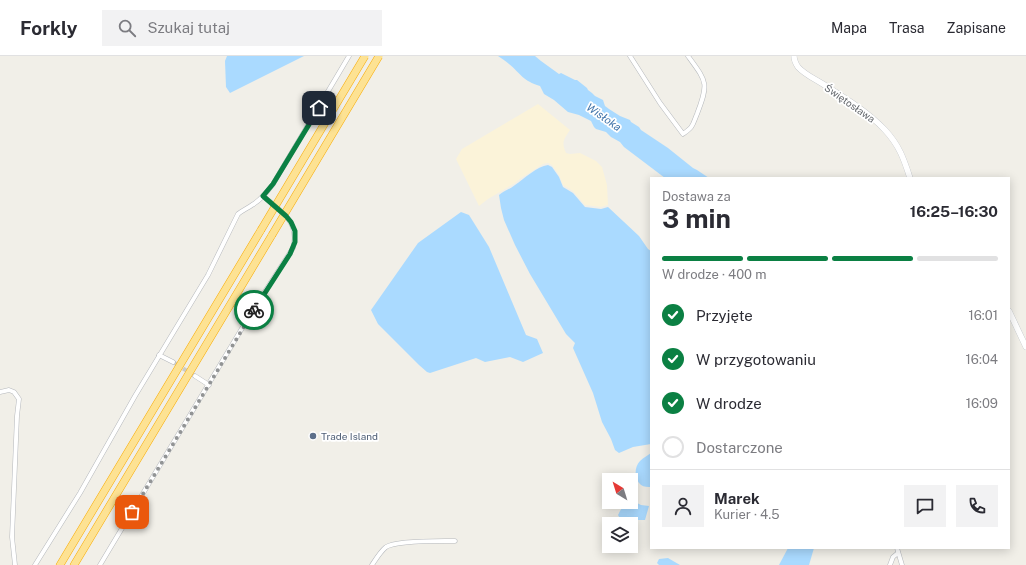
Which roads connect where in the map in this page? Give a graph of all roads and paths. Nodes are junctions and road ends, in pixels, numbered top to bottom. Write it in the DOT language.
graph roads {
  1 [pos="349,56"];
  2 [pos="365,56"];
  3 [pos="379,56"];
  4 [pos="630,56"];
  5 [pos="688,56"];
  6 [pos="794,56"];
  7 [pos="910,177"];
  8 [pos="263,196"];
  9 [pos="1010,313"];
  10 [pos="1026,346"];
  11 [pos="160,355"];
  12 [pos="173,362"];
  13 [pos="196,376"];
  14 [pos="209,385"];
  15 [pos="0,392"];
  16 [pos="455,541"];
  17 [pos="897,549"];
  18 [pos="898,553"];
  19 [pos="15,565"];
  20 [pos="35,565"];
  21 [pos="60,565"];
  22 [pos="74,565"];
  23 [pos="100,565"];
  24 [pos="372,565"];
  25 [pos="890,565"];
  26 [pos="902,565"];
  1 -- 8 [label="street"];
  2 -- 21 [label="highway, bridge"];
  3 -- 22 [label="highway, bridge"];
  4 -- 5 [label="street"];
  6 -- 7 [label="street, Świętosława"];
  8 -- 11 [label="street"];
  8 -- 14 [label="street"];
  9 -- 10 [label="street"];
  11 -- 12 [label="street"];
  11 -- 20 [label="street"];
  13 -- 14 [label="street"];
  14 -- 23 [label="street"];
  15 -- 19 [label="street"];
  16 -- 24 [label="street"];
  17 -- 18 [label="street"];
  18 -- 25 [label="street"];
  18 -- 26 [label="street"];
}
